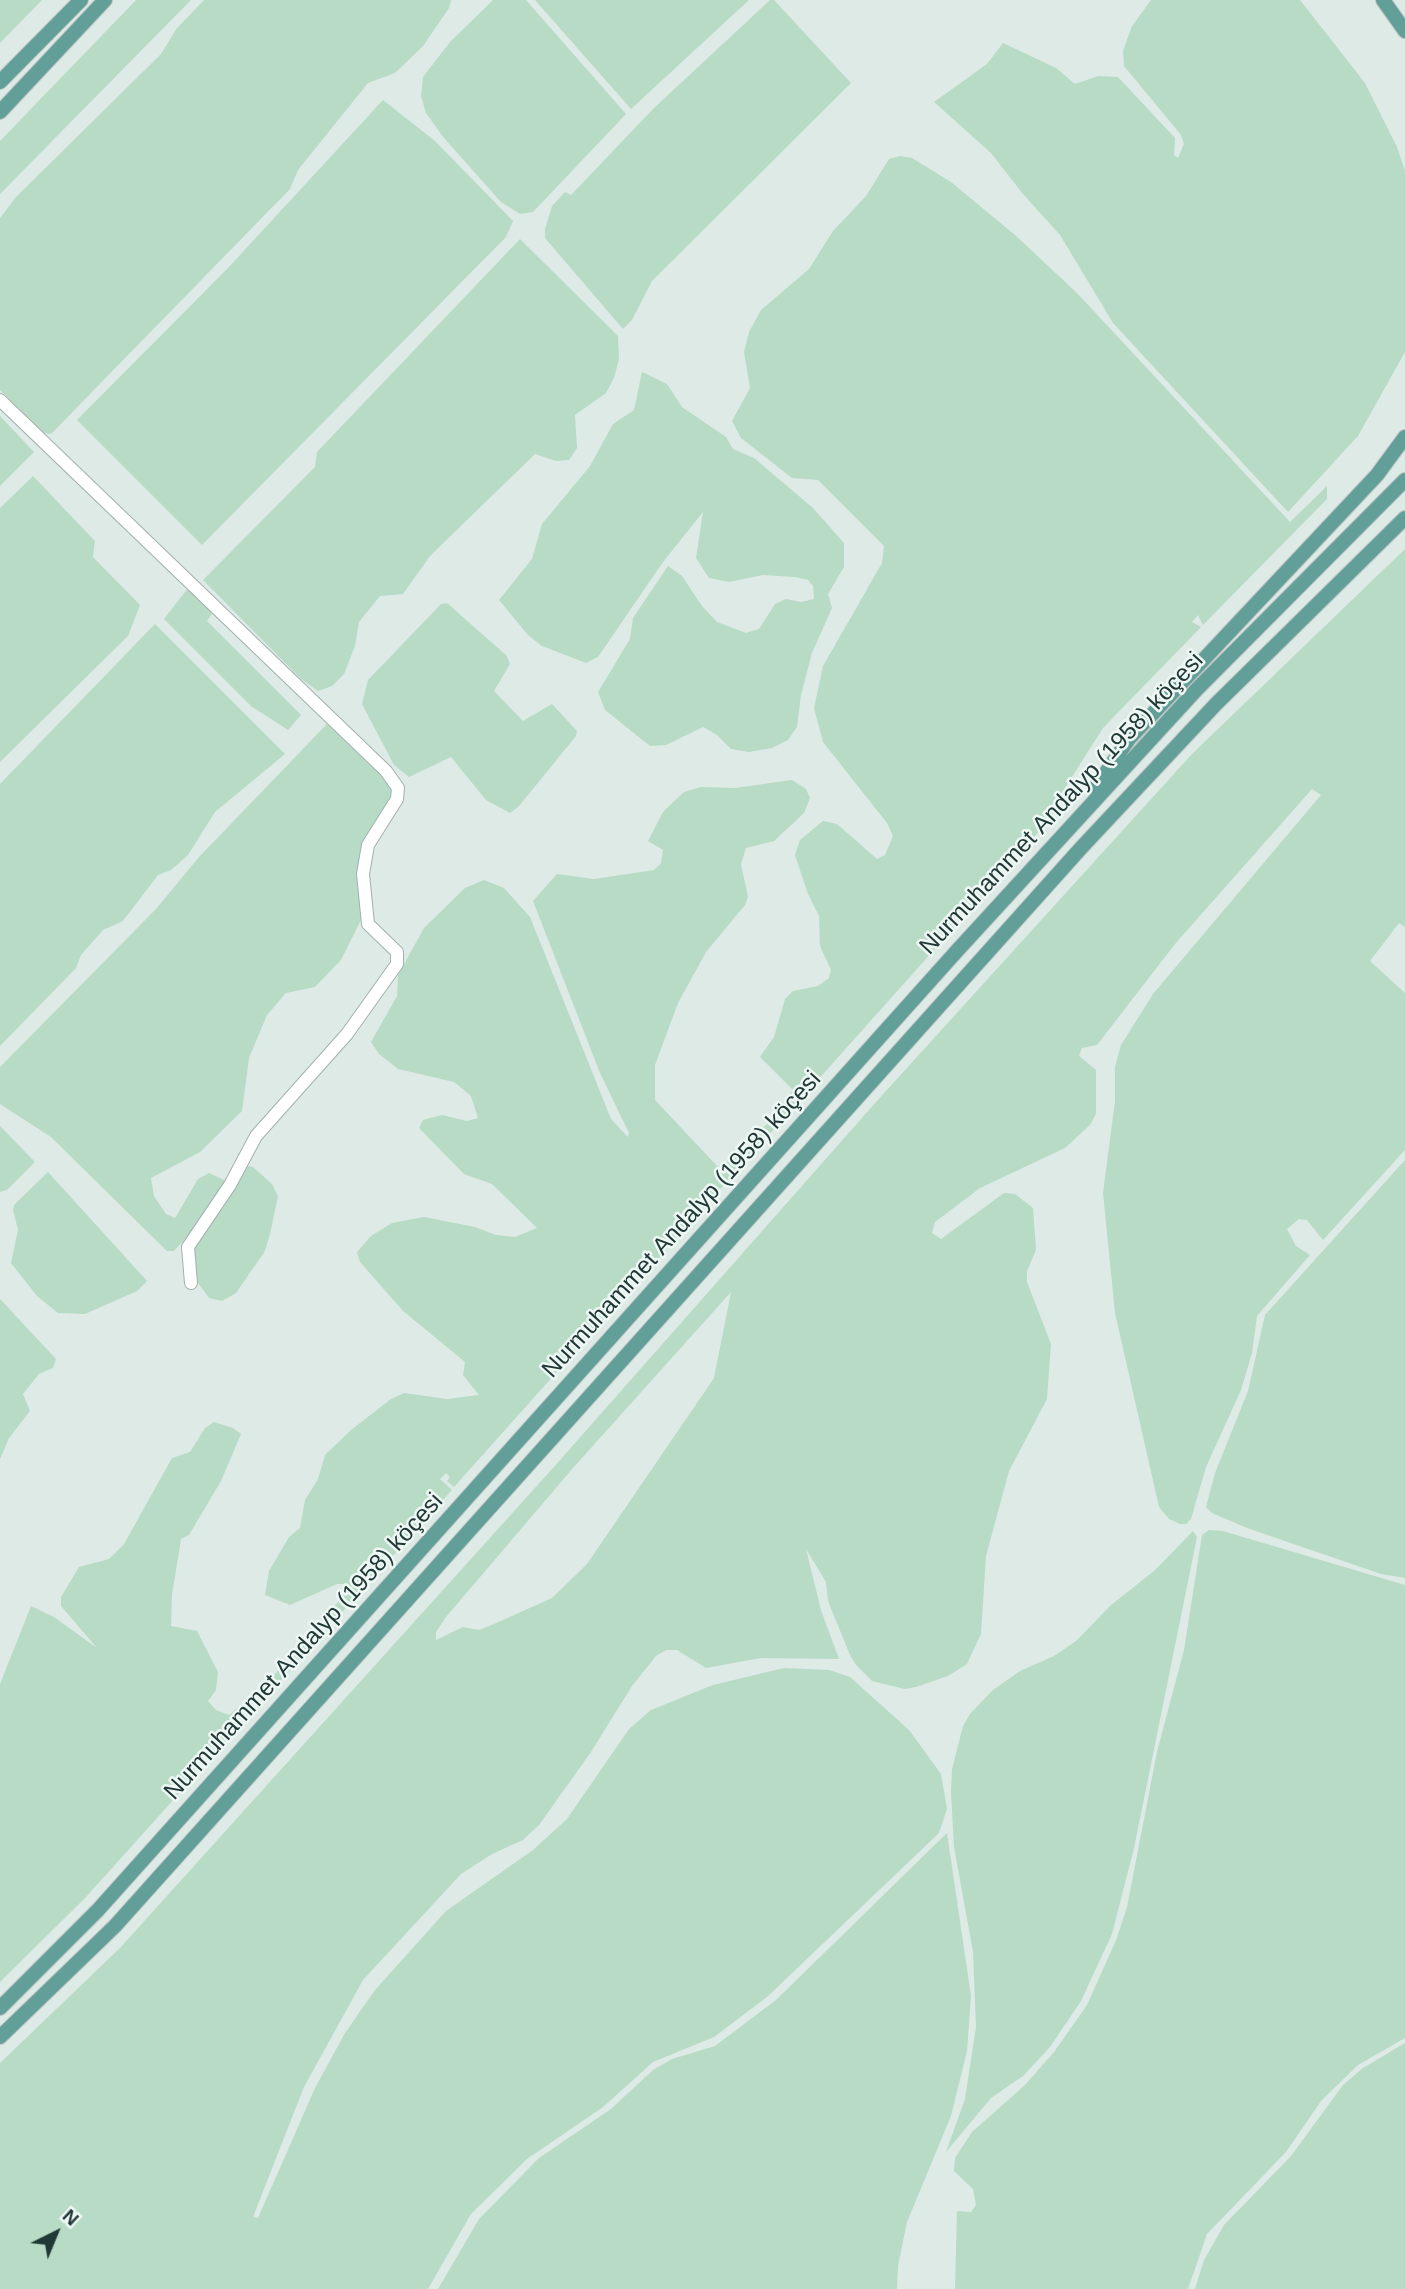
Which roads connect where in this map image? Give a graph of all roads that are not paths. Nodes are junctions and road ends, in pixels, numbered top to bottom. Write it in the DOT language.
graph roads {
  1 [pos="81,0"];
  2 [pos="105,0"];
  3 [pos="1383,0"];
  4 [pos="1405,31"];
  5 [pos="0,82"];
  6 [pos="0,112"];
  7 [pos="0,400"];
  8 [pos="1405,437"];
  9 [pos="1405,480"];
  10 [pos="1405,518"];
  11 [pos="1064,834"];
  12 [pos="191,1283"];
  13 [pos="0,2007"];
  14 [pos="0,2038"];
  1 -- 5 [label="main road"];
  2 -- 6 [label="main road"];
  3 -- 4 [label="main road"];
  7 -- 12 [label="street"];
  8 -- 11 [label="main road"];
  9 -- 11 [label="main road, Nurmuhammet Andalyp (1958) köçesi"];
  10 -- 14 [label="main road, Nurmuhammet Andalyp (1958) köçesi"];
  11 -- 13 [label="main road, Nurmuhammet Andalyp (1958) köçesi"];
}
